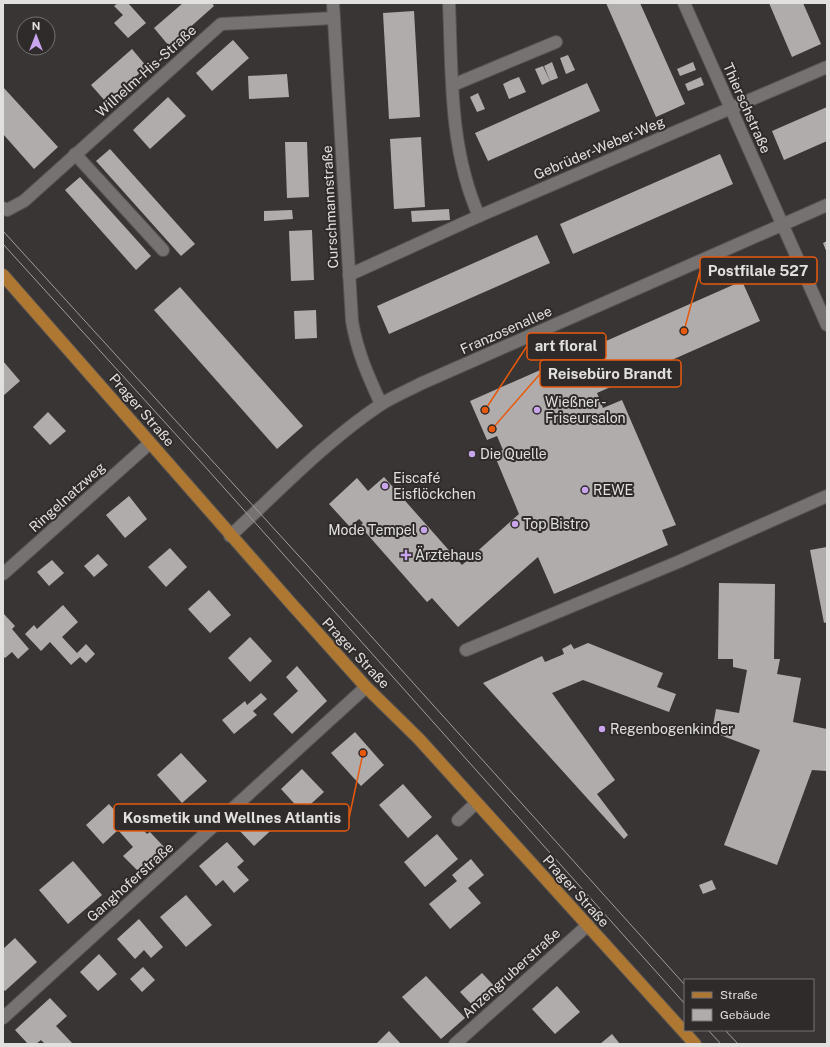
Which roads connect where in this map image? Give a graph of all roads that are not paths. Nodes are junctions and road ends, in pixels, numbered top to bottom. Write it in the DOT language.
graph roads {
  1 [pos="333,3"];
  2 [pos="449,3"];
  3 [pos="684,3"];
  4 [pos="334,18"];
  5 [pos="556,42"];
  6 [pos="827,67"];
  7 [pos="453,85"];
  8 [pos="730,108"];
  9 [pos="75,154"];
  10 [pos="827,205"];
  11 [pos="3,208"];
  12 [pos="479,216"];
  13 [pos="783,225"];
  14 [pos="163,250"];
  15 [pos="3,275"];
  16 [pos="348,275"];
  17 [pos="827,325"];
  18 [pos="381,404"];
  19 [pos="150,443"];
  20 [pos="827,496"];
  21 [pos="230,536"];
  22 [pos="3,574"];
  23 [pos="466,650"];
  24 [pos="366,687"];
  25 [pos="476,803"];
  26 [pos="458,820"];
  27 [pos="588,925"];
  28 [pos="3,1018"];
  29 [pos="455,1044"];
  30 [pos="695,1044"];
  1 -- 4 [label="street, Curschmannstraße"];
  2 -- 7 [label="street"];
  3 -- 8 [label="street, Thierschstraße"];
  4 -- 9 [label="street, Wilhelm-His-Straße"];
  4 -- 16 [label="street, Curschmannstraße"];
  5 -- 7 [label="street"];
  6 -- 8 [label="street, Gebrüder-Weber-Weg"];
  7 -- 12 [label="street"];
  8 -- 12 [label="street, Gebrüder-Weber-Weg"];
  8 -- 13 [label="street, Thierschstraße"];
  9 -- 11 [label="street, Wilhelm-His-Straße"];
  9 -- 14 [label="street"];
  10 -- 13 [label="street, Franzosenallee"];
  12 -- 16 [label="street, Gebrüder-Weber-Weg"];
  13 -- 17 [label="street, Thierschstraße"];
  13 -- 18 [label="street, Franzosenallee"];
  15 -- 19 [label="main road, Prager Straße"];
  16 -- 18 [label="street, Curschmannstraße"];
  18 -- 21 [label="street, Franzosenallee"];
  19 -- 21 [label="main road, Prager Straße"];
  19 -- 22 [label="street, Ringelnatzweg"];
  20 -- 23 [label="street"];
  21 -- 24 [label="main road, Prager Straße"];
  24 -- 25 [label="main road, Prager Straße"];
  24 -- 28 [label="street, Ganghoferstraße"];
  25 -- 26 [label="street"];
  25 -- 27 [label="main road, Prager Straße"];
  27 -- 29 [label="street, Anzengruberstraße"];
  27 -- 30 [label="main road, Prager Straße"];
}
